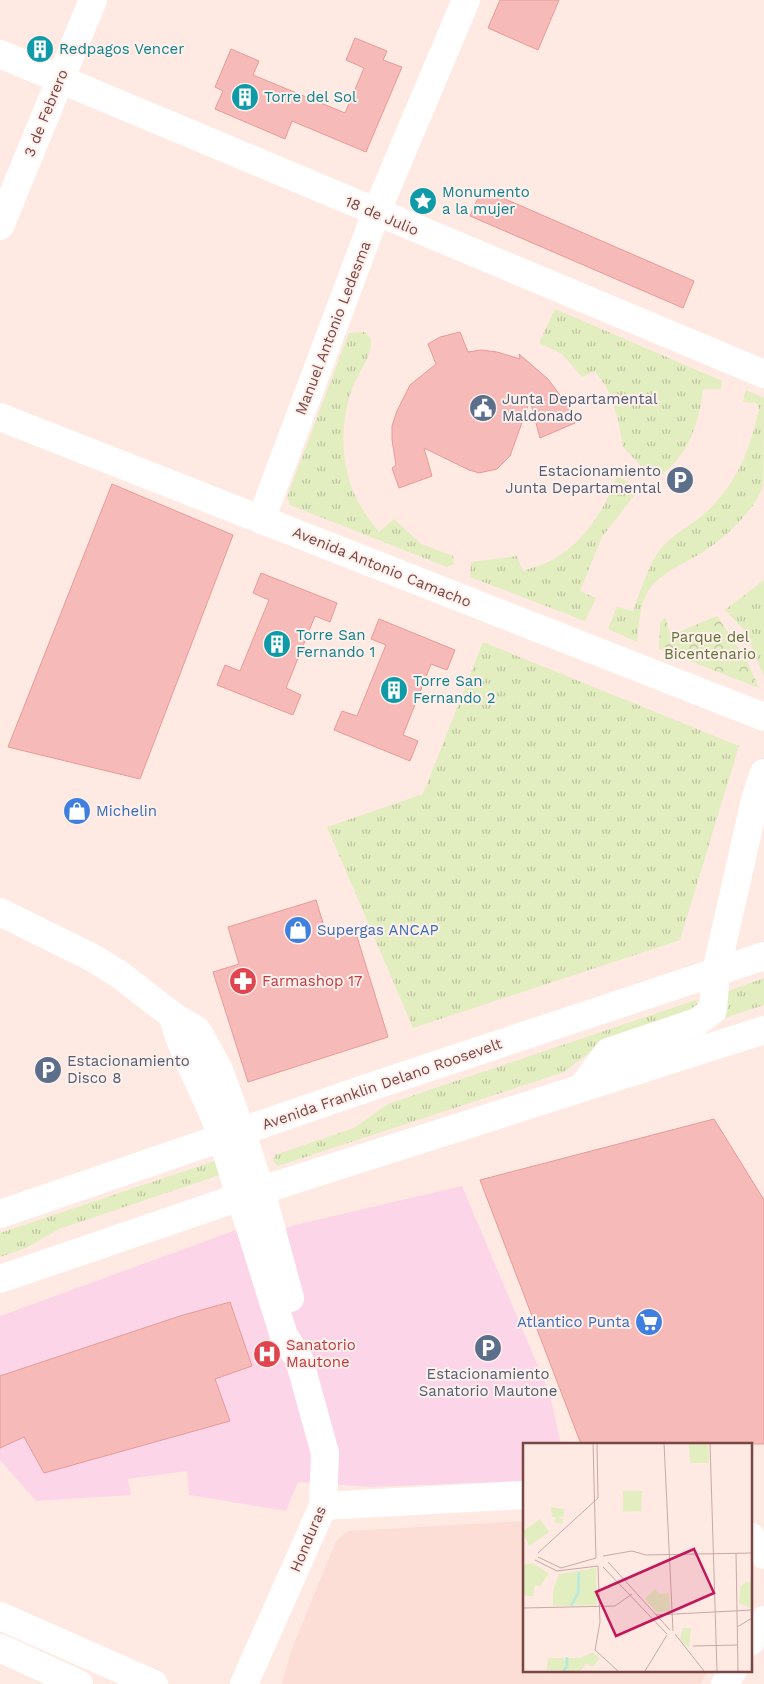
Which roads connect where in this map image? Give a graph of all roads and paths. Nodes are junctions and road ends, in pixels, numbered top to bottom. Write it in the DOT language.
graph roads {
  1 [pos="93,0"];
  2 [pos="466,0"];
  3 [pos="0,54"];
  4 [pos="60,79"];
  5 [pos="376,214"];
  6 [pos="0,226"];
  7 [pos="764,374"];
  8 [pos="0,418"];
  9 [pos="261,520"];
  10 [pos="764,717"];
  11 [pos="764,774"];
  12 [pos="0,912"];
  13 [pos="764,956"];
  14 [pos="716,972"];
  15 [pos="764,1030"];
  16 [pos="583,1086"];
  17 [pos="232,1135"];
  18 [pos="251,1194"];
  19 [pos="0,1214"];
  20 [pos="0,1279"];
  21 [pos="523,1495"];
  22 [pos="324,1506"];
  23 [pos="752,1539"];
  24 [pos="764,1555"];
  25 [pos="0,1616"];
  26 [pos="764,1620"];
  27 [pos="752,1639"];
  28 [pos="0,1648"];
  29 [pos="732,1672"];
  30 [pos="79,1684"];
  31 [pos="154,1684"];
  32 [pos="244,1684"];
  33 [pos="724,1684"];
  1 -- 4 [label="street, 3 de Febrero"];
  2 -- 5 [label="street, Manuel Antonio Ledesma"];
  3 -- 4 [label="street, 18 de Julio"];
  4 -- 5 [label="street, 18 de Julio"];
  4 -- 6 [label="street, 3 de Febrero"];
  5 -- 7 [label="street, 18 de Julio"];
  5 -- 9 [label="street, Manuel Antonio Ledesma"];
  8 -- 9 [label="street, Avenida Antonio Camacho"];
  9 -- 10 [label="street, Avenida Antonio Camacho"];
  11 -- 14 [label="street"];
  12 -- 17 [label="street, Honduras"];
  13 -- 14 [label="street, Avenida Franklin Delano Roosevelt"];
  14 -- 16 [label="street"];
  14 -- 17 [label="street, Avenida Franklin Delano Roosevelt"];
  15 -- 16 [label="street"];
  16 -- 18 [label="street"];
  17 -- 18 [label="street, Honduras"];
  17 -- 19 [label="street, Avenida Franklin Delano Roosevelt"];
  18 -- 20 [label="street"];
  18 -- 22 [label="street, Honduras"];
  21 -- 22 [label="street"];
  22 -- 32 [label="street, Honduras"];
  23 -- 24 [label="street"];
  25 -- 31 [label="street"];
  26 -- 27 [label="street"];
  28 -- 30 [label="street"];
  29 -- 33 [label="street"];
}
